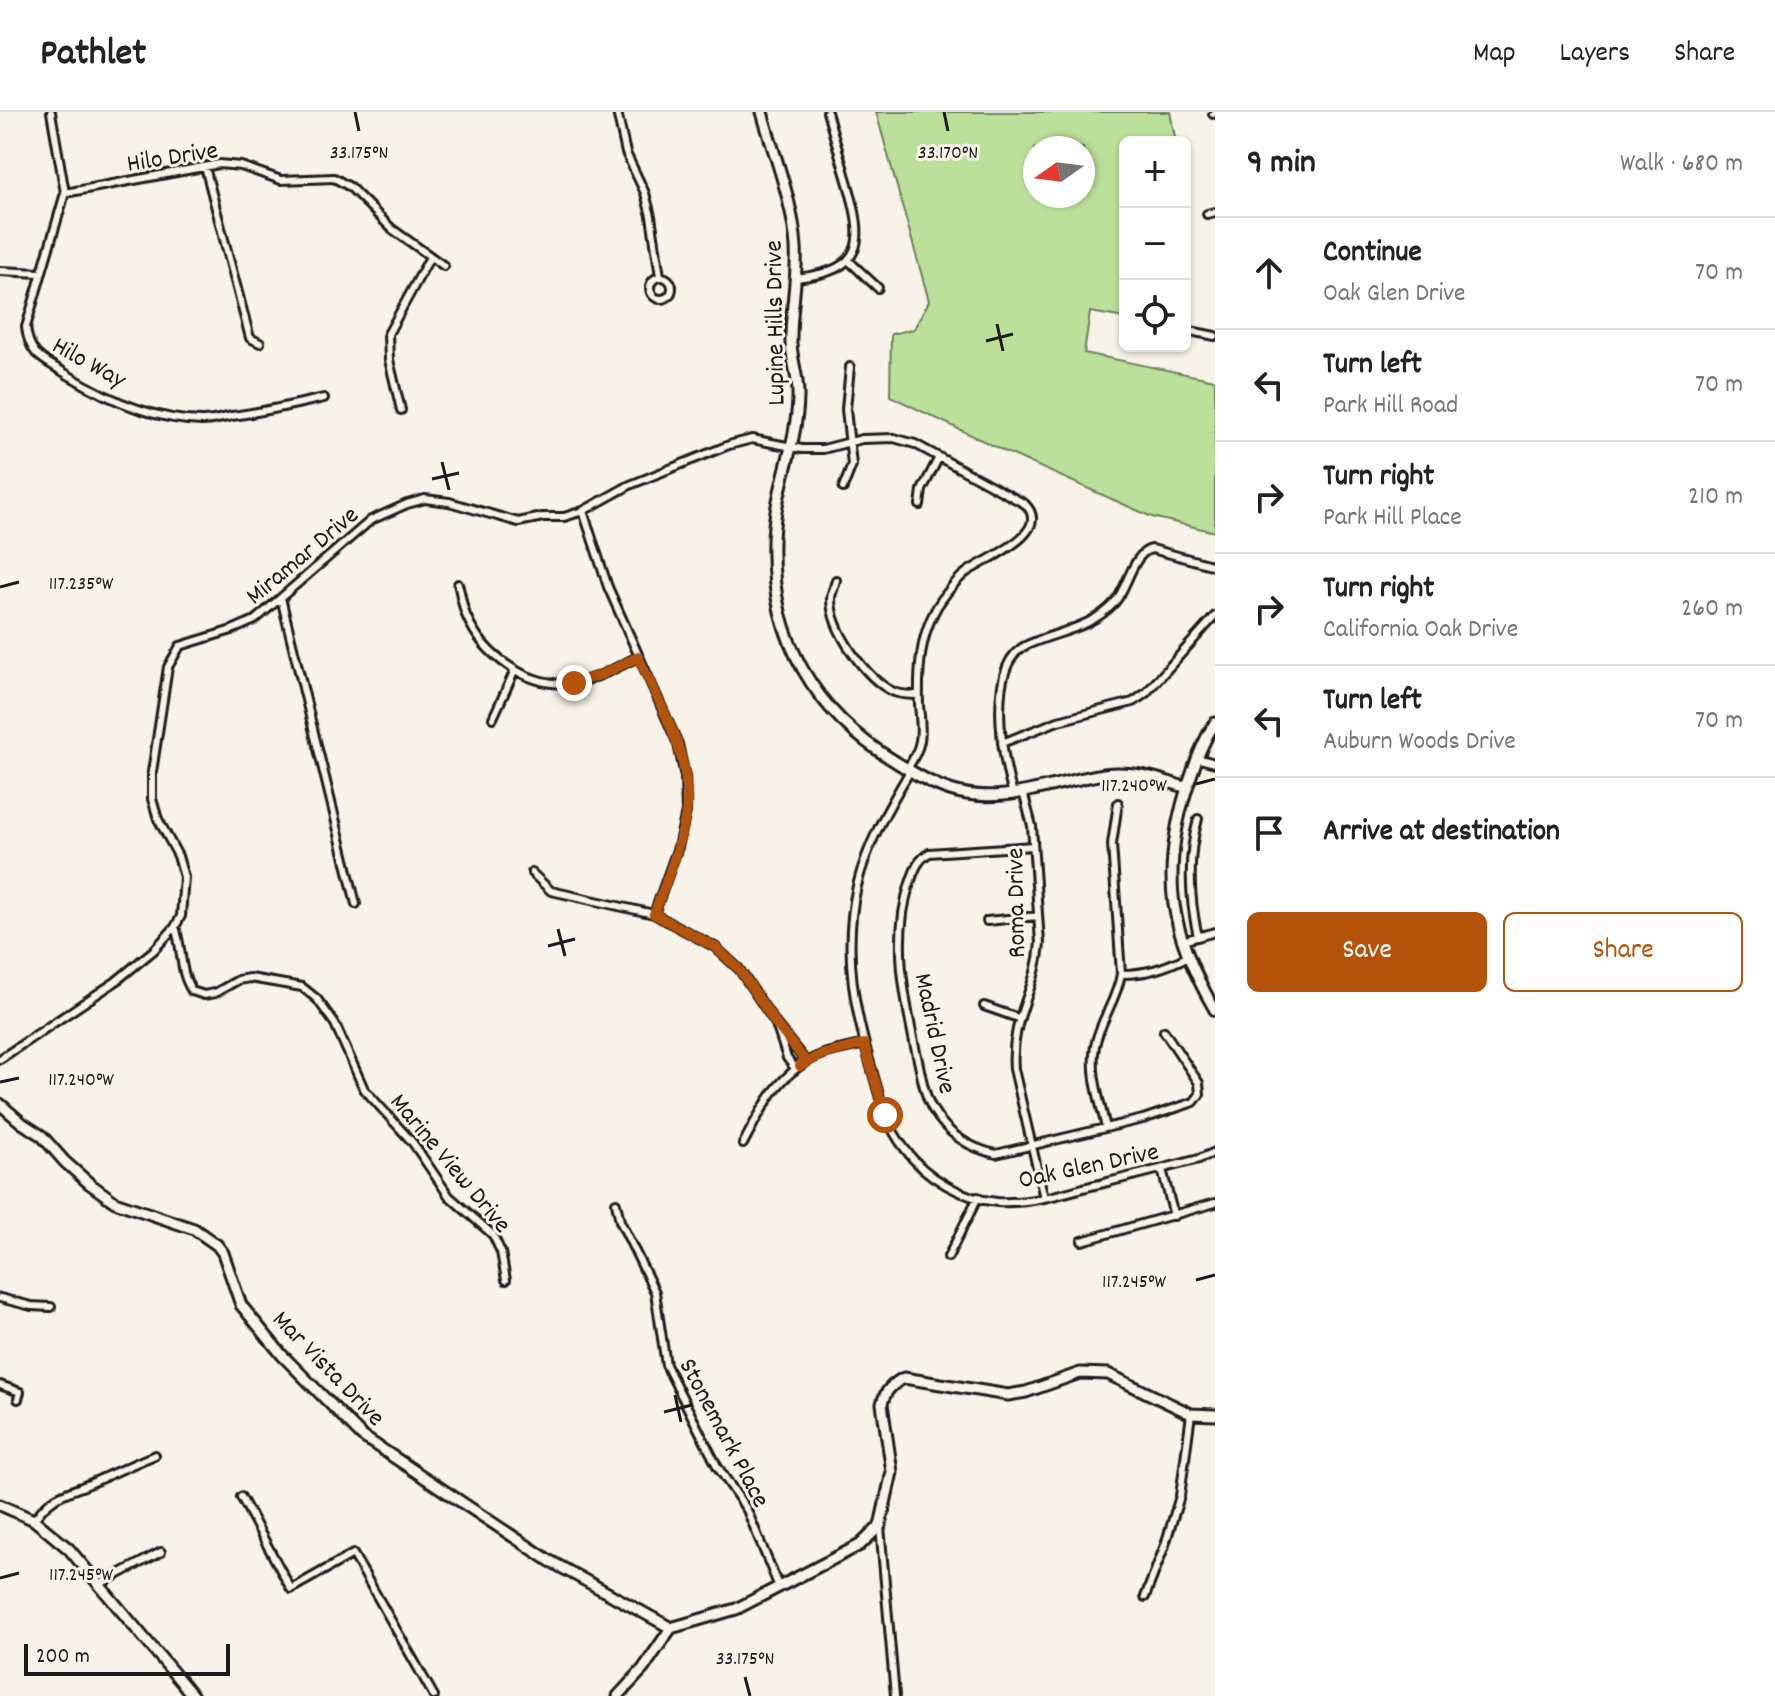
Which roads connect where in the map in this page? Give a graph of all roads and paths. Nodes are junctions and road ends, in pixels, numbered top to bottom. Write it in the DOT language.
graph roads {
  1 [pos="51,112"];
  2 [pos="617,112"];
  3 [pos="762,112"];
  4 [pos="827,112"];
  5 [pos="205,167"];
  6 [pos="65,193"];
  7 [pos="430,257"];
  8 [pos="848,260"];
  9 [pos="444,266"];
  10 [pos="0,271"];
  11 [pos="40,273"];
  12 [pos="660,276"];
  13 [pos="796,278"];
  14 [pos="878,288"];
  15 [pos="1191,331"];
  16 [pos="1215,336"];
  17 [pos="260,343"];
  18 [pos="850,367"];
  19 [pos="324,398"];
  20 [pos="401,410"];
  21 [pos="848,443"];
  22 [pos="789,446"];
  23 [pos="939,457"];
  24 [pos="843,488"];
  25 [pos="920,505"];
  26 [pos="583,511"];
  27 [pos="1215,566"];
  28 [pos="836,580"];
  29 [pos="458,584"];
  30 [pos="281,598"];
  31 [pos="1215,616"];
  32 [pos="638,657"];
  33 [pos="515,670"];
  34 [pos="919,695"];
  35 [pos="493,718"];
  36 [pos="1215,723"];
  37 [pos="1002,743"];
  38 [pos="1196,758"];
  39 [pos="1215,763"];
  40 [pos="909,770"];
  41 [pos="1187,788"];
  42 [pos="1018,794"];
  43 [pos="1118,803"];
  44 [pos="1198,819"];
  45 [pos="1033,846"];
  46 [pos="532,873"];
  47 [pos="356,904"];
  48 [pos="654,914"];
  49 [pos="1038,916"];
  50 [pos="987,921"];
  51 [pos="175,927"];
  52 [pos="1215,932"];
  53 [pos="1198,937"];
  54 [pos="1182,941"];
  55 [pos="1187,957"];
  56 [pos="1121,974"];
  57 [pos="984,1006"];
  58 [pos="1215,1010"];
  59 [pos="1018,1018"];
  60 [pos="776,1024"];
  61 [pos="1164,1031"];
  62 [pos="864,1044"];
  63 [pos="2,1056"];
  64 [pos="797,1066"];
  65 [pos="0,1104"];
  66 [pos="1106,1128"];
  67 [pos="743,1144"];
  68 [pos="1032,1147"];
  69 [pos="1215,1152"];
  70 [pos="1162,1169"];
  71 [pos="978,1197"];
  72 [pos="1044,1198"];
  73 [pos="616,1203"];
  74 [pos="1215,1203"];
  75 [pos="1174,1216"];
  76 [pos="1082,1241"];
  77 [pos="948,1257"];
  78 [pos="506,1280"];
  79 [pos="0,1298"];
  80 [pos="51,1307"];
  81 [pos="0,1385"];
  82 [pos="18,1399"];
  83 [pos="1191,1414"];
  84 [pos="1215,1415"];
  85 [pos="155,1455"];
  86 [pos="241,1497"];
  87 [pos="0,1505"];
  88 [pos="34,1520"];
  89 [pos="880,1526"];
  90 [pos="161,1552"];
  91 [pos="98,1585"];
  92 [pos="779,1587"];
  93 [pos="1145,1597"];
  94 [pos="671,1628"];
  95 [pos="193,1696"];
  96 [pos="434,1696"];
  97 [pos="618,1696"];
  98 [pos="895,1696"];
  1 -- 6 [label="street, Hilo Way"];
  2 -- 12 [label="street"];
  3 -- 13 [label="street, Lupine Hills Drive"];
  4 -- 8 [label="street"];
  5 -- 6 [label="street, Hilo Drive"];
  5 -- 7 [label="street, Hilo Drive"];
  5 -- 17 [label="street"];
  6 -- 11 [label="street, Hilo Way"];
  7 -- 9 [label="street, Hilo Drive"];
  7 -- 20 [label="street"];
  8 -- 13 [label="street"];
  8 -- 14 [label="street"];
  10 -- 11 [label="street"];
  11 -- 19 [label="street, Hilo Way"];
  13 -- 22 [label="street, Lupine Hills Drive"];
  15 -- 16 [label="street"];
  18 -- 21 [label="street"];
  21 -- 22 [label="street, Miramar Drive"];
  21 -- 23 [label="street, Miramar Drive"];
  21 -- 24 [label="street"];
  22 -- 26 [label="street, Miramar Drive"];
  22 -- 40 [label="street, Lupine Hills Drive"];
  23 -- 25 [label="street"];
  23 -- 34 [label="street, Oak Glen Drive"];
  26 -- 30 [label="street, Miramar Drive"];
  26 -- 32 [label="street"];
  27 -- 37 [label="street, Roma Drive"];
  28 -- 34 [label="street"];
  29 -- 33 [label="street"];
  30 -- 47 [label="street"];
  30 -- 51 [label="street, Miramar Drive"];
  31 -- 37 [label="street"];
  32 -- 33 [label="street"];
  32 -- 48 [label="street"];
  33 -- 35 [label="street"];
  34 -- 40 [label="street, Oak Glen Drive"];
  36 -- 38 [label="street"];
  37 -- 42 [label="street, Roma Drive"];
  38 -- 39 [label="street"];
  38 -- 41 [label="street"];
  40 -- 42 [label="street, Lupine Hills Drive"];
  40 -- 62 [label="street, Oak Glen Drive"];
  41 -- 42 [label="street, Lupine Hills Drive"];
  41 -- 54 [label="street"];
  42 -- 45 [label="street, Roma Drive"];
  43 -- 56 [label="street"];
  44 -- 53 [label="street"];
  45 -- 49 [label="street, Roma Drive"];
  45 -- 68 [label="street, Madrid Drive"];
  46 -- 48 [label="street"];
  48 -- 60 [label="street"];
  49 -- 50 [label="street"];
  49 -- 59 [label="street, Roma Drive"];
  51 -- 63 [label="street"];
  51 -- 78 [label="street, Marine View Drive"];
  52 -- 53 [label="street"];
  53 -- 54 [label="street"];
  54 -- 55 [label="street"];
  55 -- 56 [label="street"];
  55 -- 58 [label="street"];
  56 -- 66 [label="street"];
  57 -- 59 [label="street"];
  59 -- 68 [label="street, Roma Drive"];
  60 -- 64 [label="street"];
  60 -- 64 [label="street"];
  61 -- 66 [label="street, Madrid Drive"];
  62 -- 64 [label="street"];
  62 -- 71 [label="street, Oak Glen Drive"];
  64 -- 67 [label="street"];
  65 -- 94 [label="street, Mar Vista Drive"];
  66 -- 68 [label="street, Madrid Drive"];
  68 -- 72 [label="street, Roma Drive"];
  69 -- 70 [label="street, Oak Glen Drive"];
  70 -- 72 [label="street, Oak Glen Drive"];
  70 -- 75 [label="street"];
  71 -- 72 [label="street, Oak Glen Drive"];
  71 -- 77 [label="street"];
  73 -- 92 [label="street, Stonemark Place"];
  74 -- 75 [label="street"];
  75 -- 76 [label="street"];
  79 -- 80 [label="street"];
  81 -- 82 [label="street"];
  83 -- 84 [label="street"];
  83 -- 89 [label="street"];
  83 -- 93 [label="street"];
  85 -- 88 [label="street"];
  86 -- 96 [label="street"];
  87 -- 88 [label="street"];
  88 -- 91 [label="street"];
  89 -- 92 [label="street"];
  89 -- 98 [label="street"];
  90 -- 91 [label="street"];
  91 -- 95 [label="street"];
  92 -- 94 [label="street"];
  94 -- 97 [label="street"];
}
